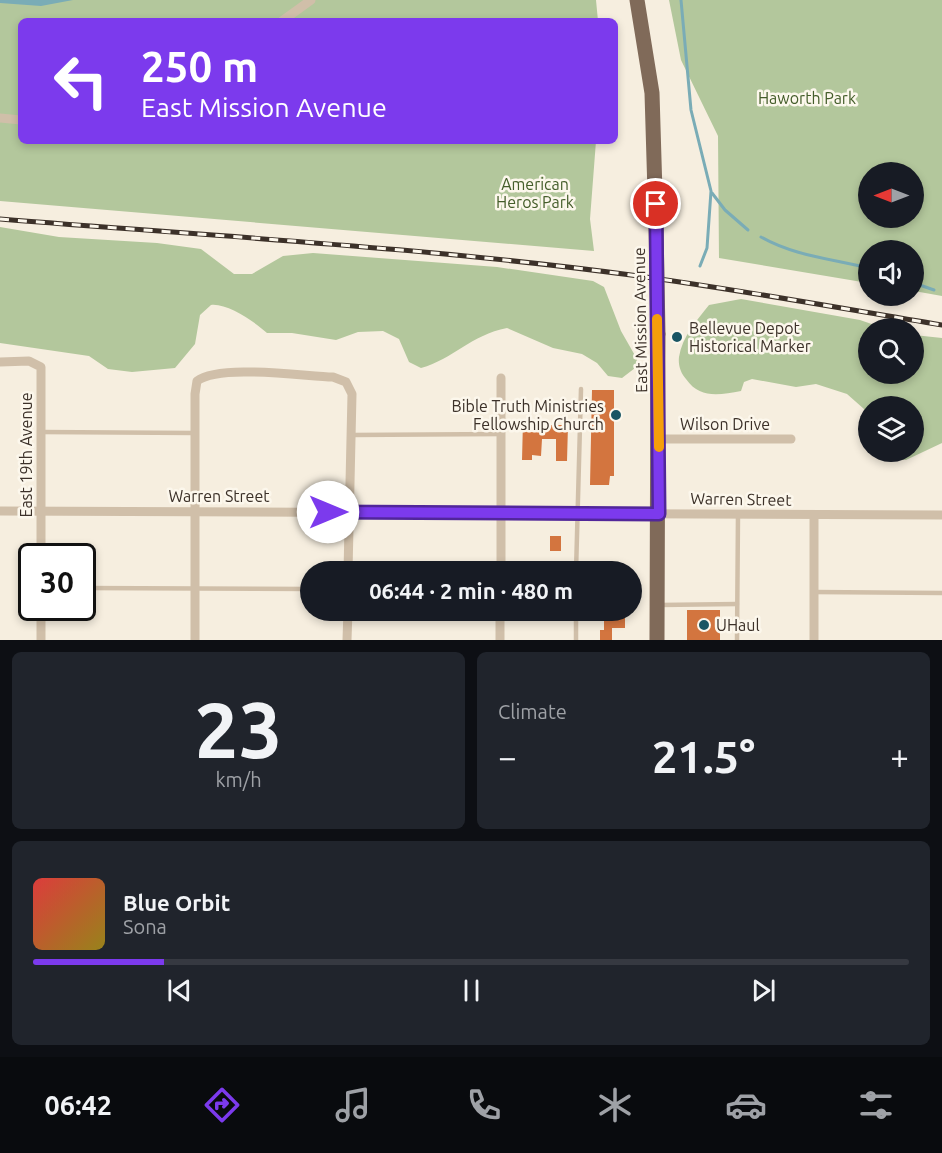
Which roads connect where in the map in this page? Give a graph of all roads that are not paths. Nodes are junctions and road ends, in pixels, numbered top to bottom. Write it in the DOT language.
graph roads {
  1 [pos="311,0"];
  2 [pos="637,0"];
  3 [pos="286,18"];
  4 [pos="0,118"];
  5 [pos="18,120"];
  6 [pos="0,362"];
  7 [pos="501,378"];
  8 [pos="581,389"];
  9 [pos="41,432"];
  10 [pos="195,433"];
  11 [pos="502,434"];
  12 [pos="350,435"];
  13 [pos="659,439"];
  14 [pos="791,439"];
  15 [pos="0,511"];
  16 [pos="42,511"];
  17 [pos="196,511"];
  18 [pos="350,512"];
  19 [pos="501,513"];
  20 [pos="576,514"];
  21 [pos="659,514"];
  22 [pos="738,514"];
  23 [pos="814,515"];
  24 [pos="942,515"];
  25 [pos="41,543"];
  26 [pos="348,561"];
  27 [pos="501,561"];
  28 [pos="576,561"];
  29 [pos="96,588"];
  30 [pos="195,589"];
  31 [pos="300,590"];
  32 [pos="814,592"];
  33 [pos="942,593"];
  34 [pos="738,604"];
  35 [pos="658,605"];
  36 [pos="41,621"];
  37 [pos="348,621"];
  38 [pos="500,621"];
  39 [pos="576,621"];
  40 [pos="41,640"];
  41 [pos="195,640"];
  42 [pos="347,640"];
  43 [pos="500,640"];
  44 [pos="576,640"];
  45 [pos="657,640"];
  46 [pos="737,640"];
  47 [pos="814,640"];
  1 -- 3 [label="street"];
  2 -- 13 [label="main road, East Mission Avenue, bridge"];
  4 -- 5 [label="street"];
  6 -- 9 [label="street, East 19th Avenue"];
  7 -- 11 [label="street"];
  8 -- 20 [label="lane"];
  9 -- 10 [label="lane"];
  9 -- 16 [label="street, East 19th Avenue"];
  10 -- 12 [label="street"];
  10 -- 17 [label="street"];
  11 -- 12 [label="lane"];
  11 -- 19 [label="street"];
  12 -- 18 [label="street"];
  13 -- 14 [label="street, Wilson Drive"];
  13 -- 21 [label="main road, East Mission Avenue"];
  15 -- 16 [label="street, Warren Street"];
  16 -- 17 [label="street, Warren Street"];
  16 -- 25 [label="street, East 19th Avenue"];
  17 -- 18 [label="street, Warren Street"];
  17 -- 30 [label="street"];
  18 -- 19 [label="street, Warren Street"];
  18 -- 26 [label="street"];
  19 -- 20 [label="street, Warren Street"];
  19 -- 27 [label="street"];
  20 -- 21 [label="street, Warren Street"];
  20 -- 28 [label="lane"];
  21 -- 22 [label="street, Warren Street"];
  21 -- 35 [label="main road, East Mission Avenue"];
  22 -- 23 [label="street, Warren Street"];
  22 -- 34 [label="lane"];
  23 -- 24 [label="street, Warren Street"];
  23 -- 32 [label="street"];
  29 -- 30 [label="lane"];
  30 -- 31 [label="lane"];
  30 -- 41 [label="street"];
  32 -- 33 [label="lane"];
  32 -- 47 [label="street"];
  34 -- 35 [label="lane"];
  34 -- 46 [label="lane"];
  35 -- 45 [label="main road, East Mission Avenue"];
  36 -- 40 [label="street"];
  37 -- 42 [label="street"];
  38 -- 43 [label="street"];
  39 -- 44 [label="lane"];
}
